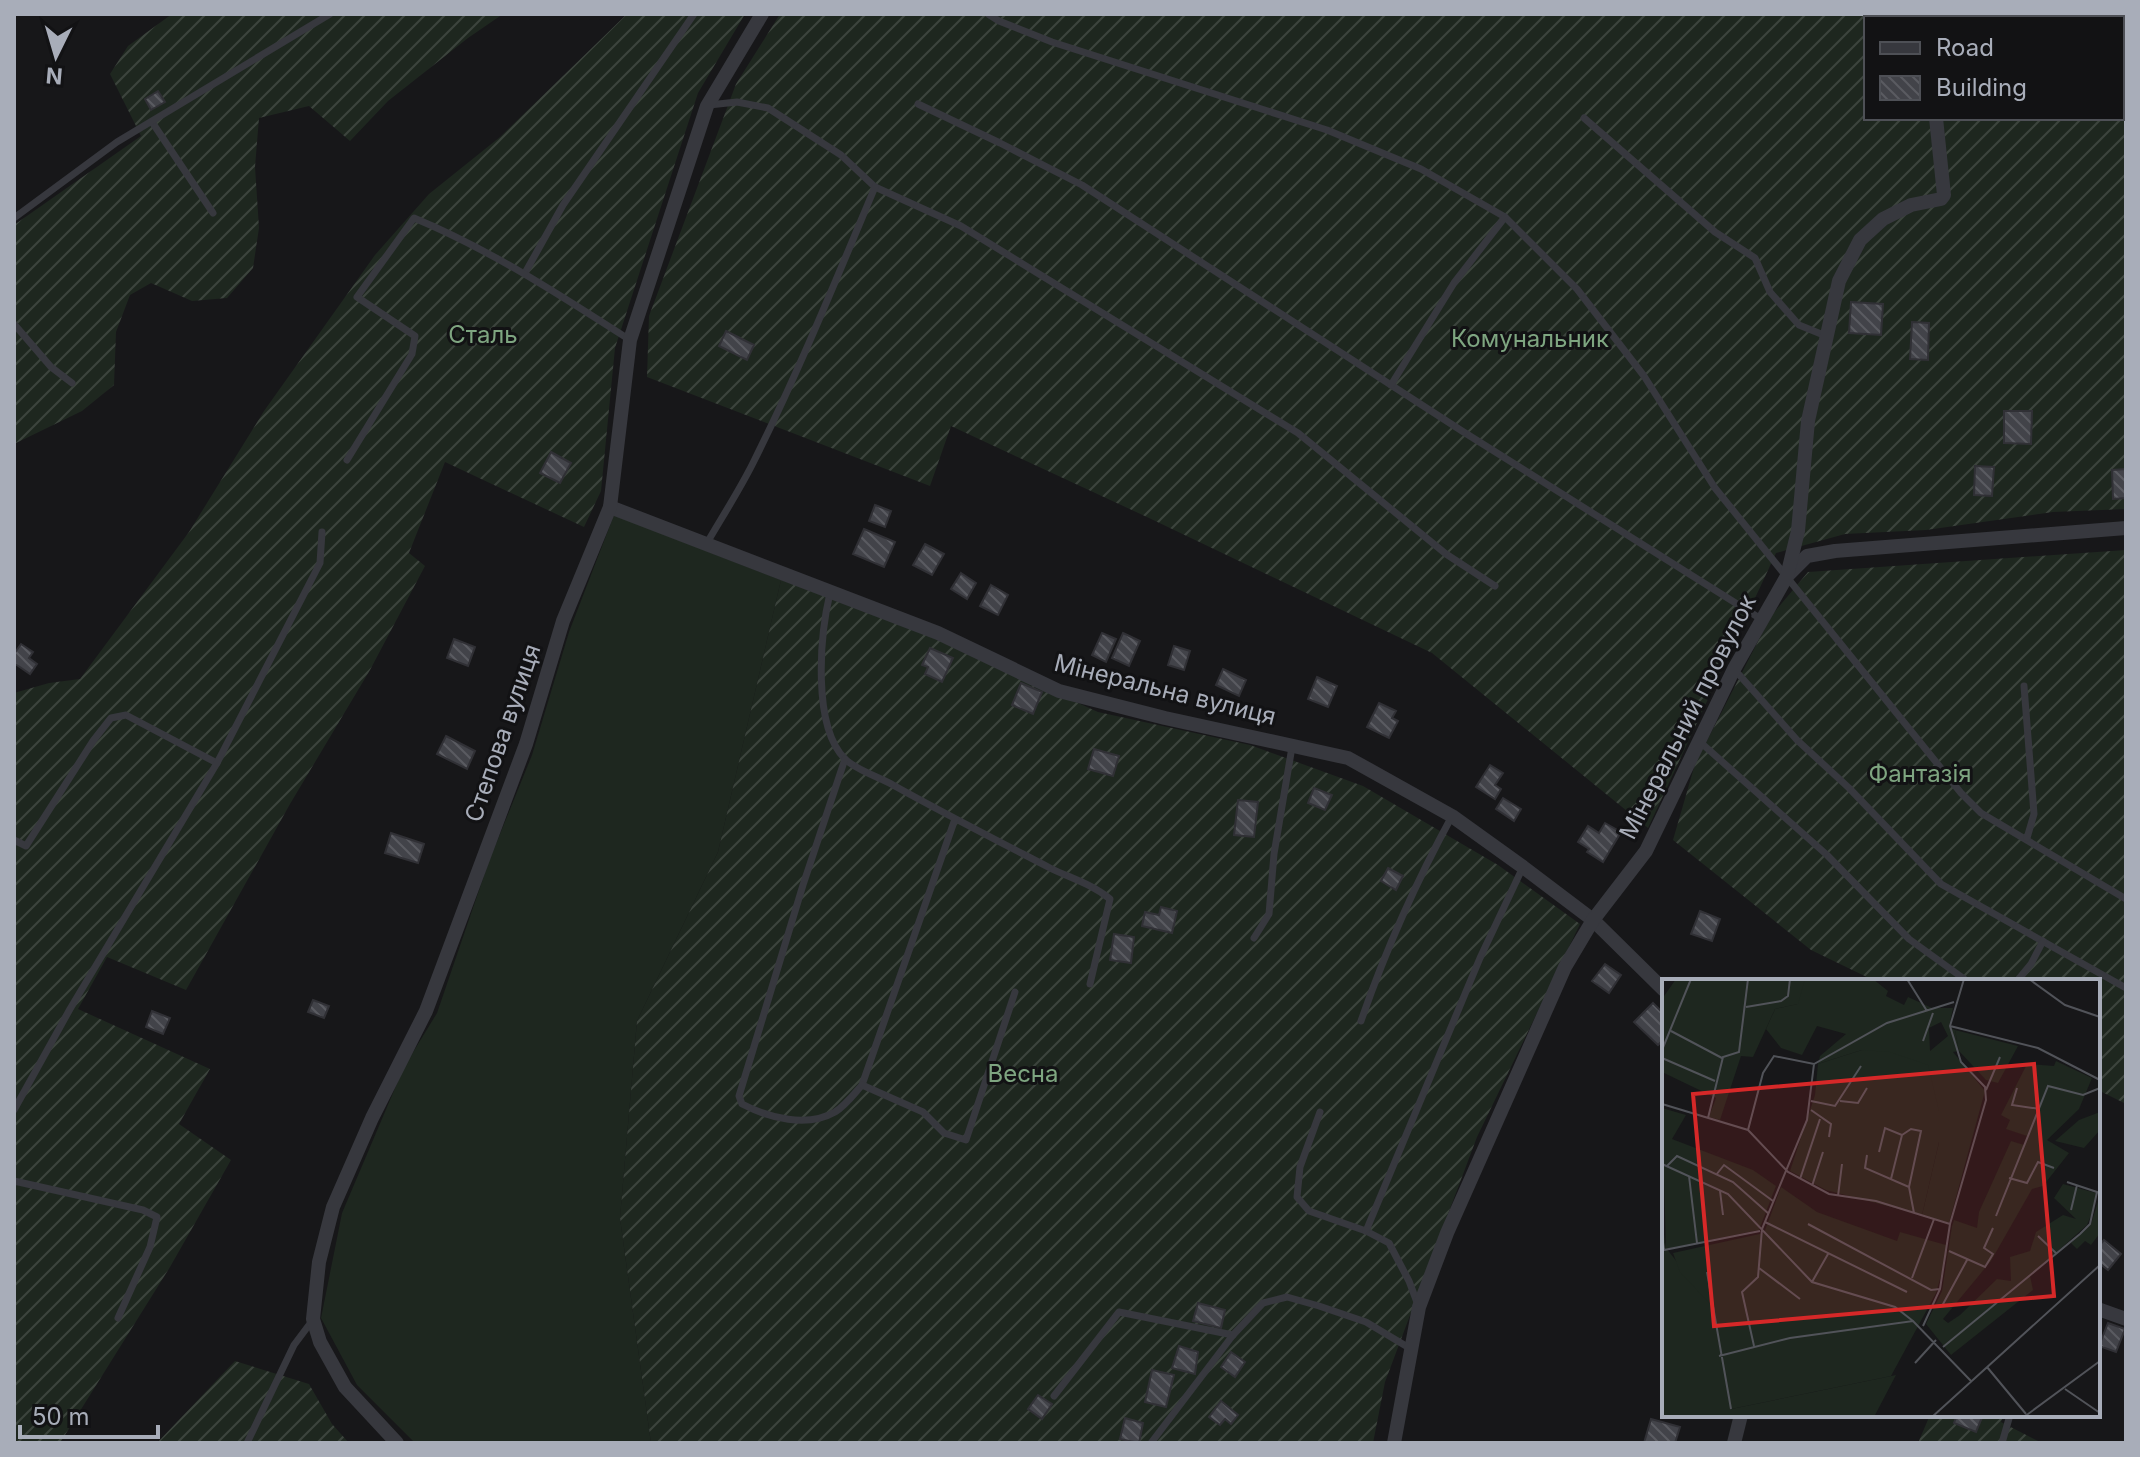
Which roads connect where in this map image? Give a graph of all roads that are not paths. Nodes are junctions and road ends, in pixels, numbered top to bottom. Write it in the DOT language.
graph roads {
  1 [pos="330,14"];
  2 [pos="694,14"];
  3 [pos="762,14"];
  4 [pos="988,14"];
  5 [pos="918,104"];
  6 [pos="707,106"];
  7 [pos="1584,118"];
  8 [pos="1936,120"];
  9 [pos="152,122"];
  10 [pos="875,187"];
  11 [pos="213,213"];
  12 [pos="1505,217"];
  13 [pos="14,218"];
  14 [pos="525,273"];
  15 [pos="14,324"];
  16 [pos="1826,336"];
  17 [pos="630,340"];
  18 [pos="72,383"];
  19 [pos="1391,385"];
  20 [pos="347,460"];
  21 [pos="610,507"];
  22 [pos="2126,528"];
  23 [pos="322,532"];
  24 [pos="707,543"];
  25 [pos="1787,576"];
  26 [pos="1495,586"];
  27 [pos="830,593"];
  28 [pos="1761,619"];
  29 [pos="1734,669"];
  30 [pos="2024,686"];
  31 [pos="1699,741"];
  32 [pos="1293,745"];
  33 [pos="845,759"];
  34 [pos="217,763"];
  35 [pos="1452,816"];
  36 [pos="955,819"];
  37 [pos="2027,838"];
  38 [pos="14,840"];
  39 [pos="1523,867"];
  40 [pos="2126,899"];
  41 [pos="1593,920"];
  42 [pos="1254,938"];
  43 [pos="2043,941"];
  44 [pos="1964,979"];
  45 [pos="2019,979"];
  46 [pos="1090,984"];
  47 [pos="1662,988"];
  48 [pos="2126,988"];
  49 [pos="1015,992"];
  50 [pos="1361,1021"];
  51 [pos="862,1085"];
  52 [pos="14,1110"];
  53 [pos="1320,1112"];
  54 [pos="14,1181"];
  55 [pos="1366,1231"];
  56 [pos="1419,1307"];
  57 [pos="2100,1310"];
  58 [pos="118,1318"];
  59 [pos="313,1319"];
  60 [pos="2126,1319"];
  61 [pos="1233,1335"];
  62 [pos="1411,1349"];
  63 [pos="1054,1396"];
  64 [pos="1740,1417"];
  65 [pos="2009,1417"];
  66 [pos="247,1443"];
  67 [pos="397,1443"];
  68 [pos="1151,1443"];
  69 [pos="1394,1443"];
  70 [pos="1734,1443"];
  71 [pos="2002,1443"];
  1 -- 9 [label="lane"];
  2 -- 14 [label="lane"];
  3 -- 6 [label="street, Степова вулиця"];
  4 -- 12 [label="lane"];
  5 -- 19 [label="lane"];
  6 -- 10 [label="lane"];
  6 -- 17 [label="street, Степова вулиця"];
  7 -- 16 [label="lane"];
  8 -- 16 [label="street, Мінеральний провулок"];
  9 -- 11 [label="lane"];
  9 -- 13 [label="lane"];
  10 -- 24 [label="lane"];
  10 -- 26 [label="lane"];
  12 -- 19 [label="lane"];
  12 -- 25 [label="lane"];
  14 -- 17 [label="lane"];
  14 -- 20 [label="lane"];
  15 -- 18 [label="lane"];
  16 -- 25 [label="street, Мінеральний провулок"];
  17 -- 21 [label="street, Степова вулиця"];
  19 -- 28 [label="lane"];
  21 -- 24 [label="street, Мінеральна вулиця"];
  21 -- 59 [label="street, Степова вулиця"];
  22 -- 25 [label="street"];
  23 -- 34 [label="lane"];
  24 -- 27 [label="street, Мінеральна вулиця"];
  25 -- 28 [label="street, Мінеральний провулок"];
  25 -- 37 [label="lane"];
  27 -- 32 [label="street, Мінеральна вулиця"];
  27 -- 33 [label="lane"];
  28 -- 29 [label="street, Мінеральний провулок"];
  29 -- 31 [label="street, Мінеральний провулок"];
  29 -- 43 [label="lane"];
  30 -- 37 [label="lane"];
  31 -- 41 [label="street, Мінеральний провулок"];
  31 -- 44 [label="lane"];
  32 -- 35 [label="street, Мінеральна вулиця"];
  32 -- 42 [label="lane"];
  33 -- 36 [label="lane"];
  33 -- 51 [label="lane"];
  34 -- 38 [label="lane"];
  34 -- 52 [label="lane"];
  35 -- 39 [label="street, Мінеральна вулиця"];
  35 -- 50 [label="lane"];
  36 -- 46 [label="lane"];
  36 -- 51 [label="lane"];
  37 -- 40 [label="lane"];
  39 -- 41 [label="street, Мінеральна вулиця"];
  39 -- 55 [label="lane"];
  41 -- 47 [label="street, Мінеральна вулиця"];
  41 -- 56 [label="street, Мінеральний провулок"];
  43 -- 45 [label="lane"];
  43 -- 48 [label="lane"];
  49 -- 51 [label="lane"];
  53 -- 55 [label="lane"];
  54 -- 58 [label="lane"];
  55 -- 56 [label="lane"];
  56 -- 62 [label="street, Мінеральний провулок"];
  57 -- 60 [label="street"];
  59 -- 66 [label="lane"];
  59 -- 67 [label="street, Степова вулиця"];
  61 -- 62 [label="lane"];
  61 -- 63 [label="lane"];
  61 -- 68 [label="lane"];
  62 -- 69 [label="street, Мінеральний провулок"];
  64 -- 70 [label="street"];
  65 -- 71 [label="lane"];
}
